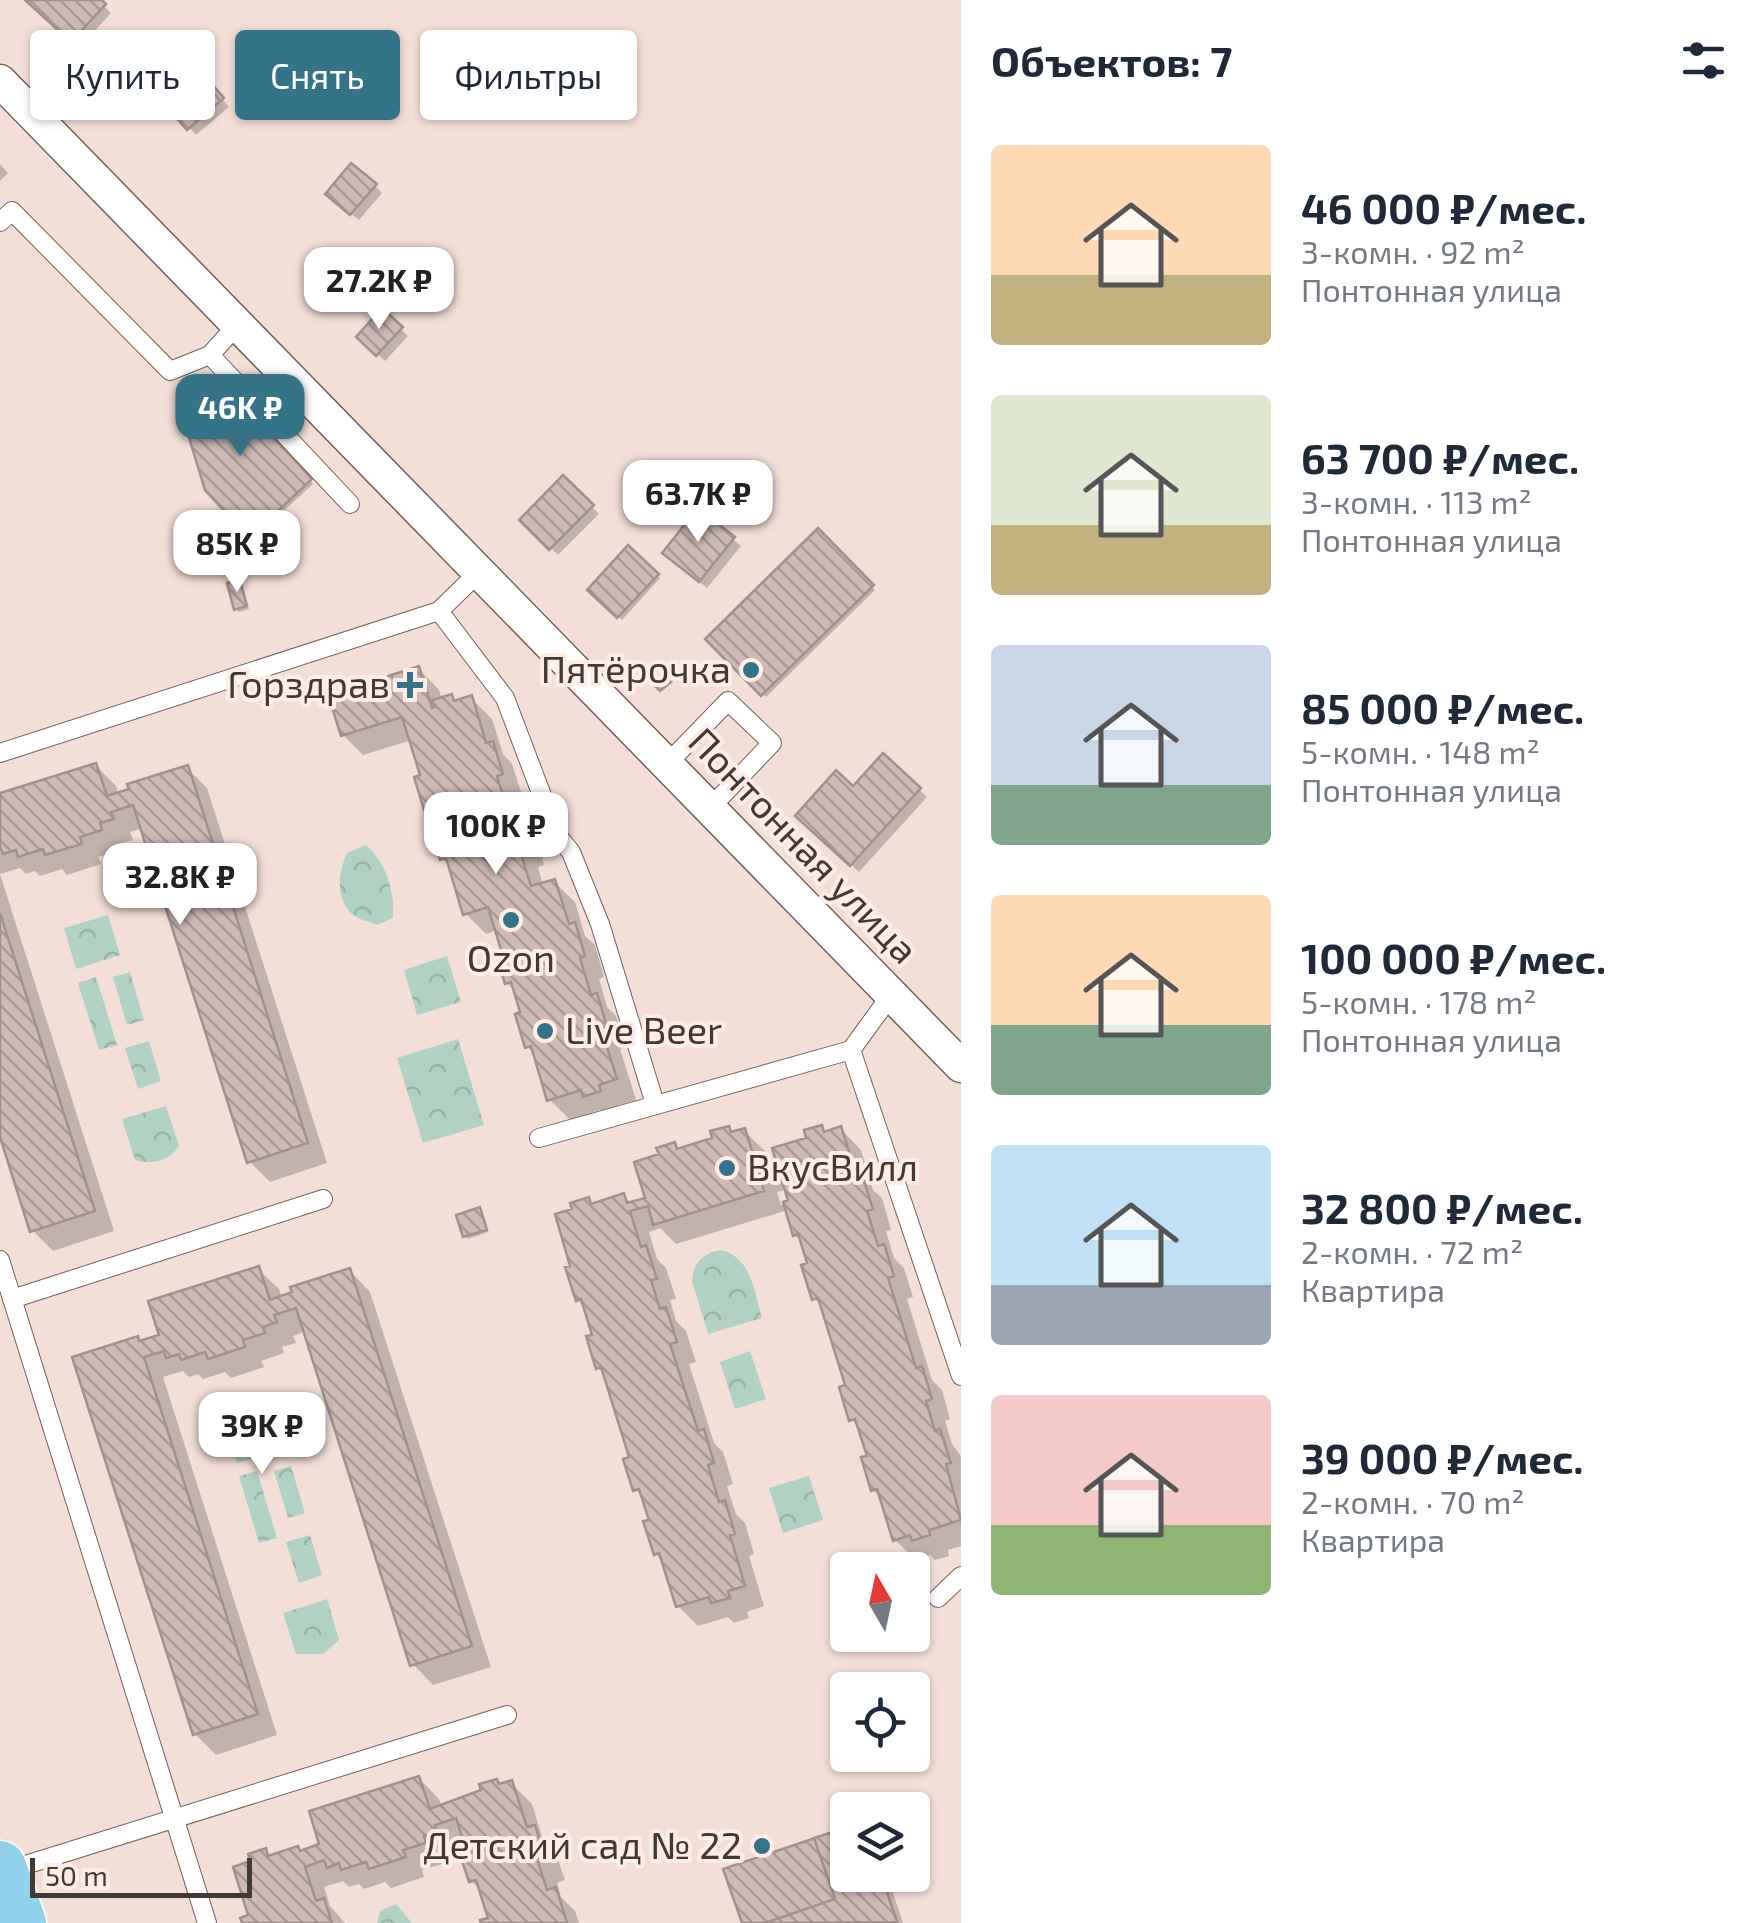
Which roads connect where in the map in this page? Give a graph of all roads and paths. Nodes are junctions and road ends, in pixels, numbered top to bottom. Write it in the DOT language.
graph roads {
  1 [pos="0,81"];
  2 [pos="0,222"];
  3 [pos="237,325"];
  4 [pos="210,355"];
  5 [pos="350,504"];
  6 [pos="478,574"];
  7 [pos="439,611"];
  8 [pos="0,753"];
  9 [pos="667,764"];
  10 [pos="710,808"];
  11 [pos="892,994"];
  12 [pos="851,1050"];
  13 [pos="961,1066"];
  14 [pos="655,1104"];
  15 [pos="539,1138"];
  16 [pos="323,1198"];
  17 [pos="0,1260"];
  18 [pos="7,1291"];
  19 [pos="961,1376"];
  20 [pos="961,1576"];
  21 [pos="938,1598"];
  22 [pos="507,1716"];
  23 [pos="174,1817"];
  24 [pos="1,1870"];
  25 [pos="20,1923"];
  26 [pos="207,1923"];
  1 -- 3 [label="street, Понтонная улица"];
  2 -- 4 [label="lane"];
  3 -- 4 [label="lane"];
  3 -- 6 [label="street, Понтонная улица"];
  4 -- 5 [label="lane"];
  6 -- 7 [label="lane"];
  6 -- 9 [label="street, Понтонная улица"];
  7 -- 8 [label="lane"];
  7 -- 14 [label="lane"];
  9 -- 10 [label="street, Понтонная улица"];
  9 -- 10 [label="lane"];
  10 -- 11 [label="street, Понтонная улица"];
  11 -- 12 [label="lane"];
  11 -- 13 [label="street, Понтонная улица"];
  12 -- 14 [label="lane"];
  12 -- 19 [label="lane"];
  14 -- 15 [label="lane"];
  16 -- 18 [label="lane"];
  17 -- 18 [label="lane"];
  18 -- 23 [label="lane"];
  20 -- 21 [label="lane"];
  22 -- 23 [label="lane"];
  23 -- 24 [label="lane"];
  23 -- 26 [label="lane"];
  24 -- 25 [label="main road"];
}
